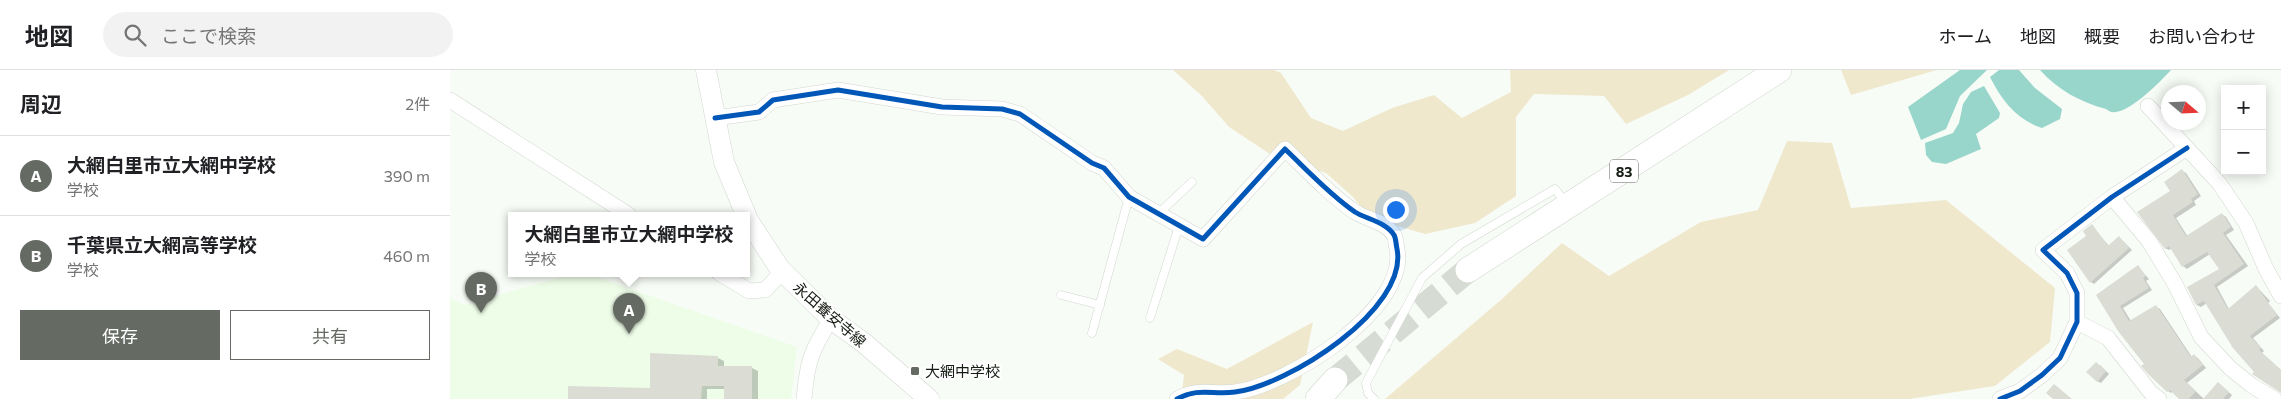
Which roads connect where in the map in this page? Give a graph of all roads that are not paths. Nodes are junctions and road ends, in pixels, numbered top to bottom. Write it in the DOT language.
graph roads {
  1 [pos="706,70"];
  2 [pos="1779,70"];
  3 [pos="450,100"];
  4 [pos="2148,106"];
  5 [pos="715,118"];
  6 [pos="2187,148"];
  7 [pos="1192,182"];
  8 [pos="2112,197"];
  9 [pos="1129,198"];
  10 [pos="1568,206"];
  11 [pos="624,212"];
  12 [pos="744,212"];
  13 [pos="1158,214"];
  14 [pos="750,222"];
  15 [pos="1179,226"];
  16 [pos="1468,270"];
  17 [pos="782,272"];
  18 [pos="726,277"];
  19 [pos="1061,295"];
  20 [pos="2281,296"];
  21 [pos="1100,305"];
  22 [pos="1150,318"];
  23 [pos="831,319"];
  24 [pos="2076,322"];
  25 [pos="1092,333"];
  26 [pos="1334,380"];
  27 [pos="2025,395"];
  28 [pos="804,399"];
  29 [pos="929,399"];
  30 [pos="1176,399"];
  31 [pos="1318,399"];
  32 [pos="1374,399"];
  33 [pos="2000,399"];
  34 [pos="2159,399"];
  35 [pos="2274,399"];
  1 -- 5 [label="street, 永田養安寺線"];
  2 -- 10 [label="main road, 83"];
  3 -- 11 [label="street"];
  4 -- 6 [label="street"];
  5 -- 9 [label="street"];
  5 -- 12 [label="street, 永田養安寺線"];
  6 -- 8 [label="street"];
  6 -- 20 [label="street"];
  7 -- 13 [label="lane"];
  8 -- 24 [label="street"];
  8 -- 35 [label="street"];
  9 -- 13 [label="street"];
  9 -- 21 [label="lane"];
  10 -- 16 [label="main road, 83"];
  10 -- 32 [label="lane"];
  13 -- 15 [label="street"];
  14 -- 17 [label="street, 永田養安寺線"];
  15 -- 22 [label="lane"];
  15 -- 30 [label="street"];
  17 -- 18 [label="street"];
  17 -- 23 [label="street, 永田養安寺線"];
  19 -- 21 [label="lane"];
  21 -- 25 [label="lane"];
  23 -- 28 [label="street"];
  23 -- 29 [label="street, 永田養安寺線"];
  24 -- 27 [label="street"];
  24 -- 34 [label="street"];
  26 -- 31 [label="main road"];
  27 -- 33 [label="street"];
}
